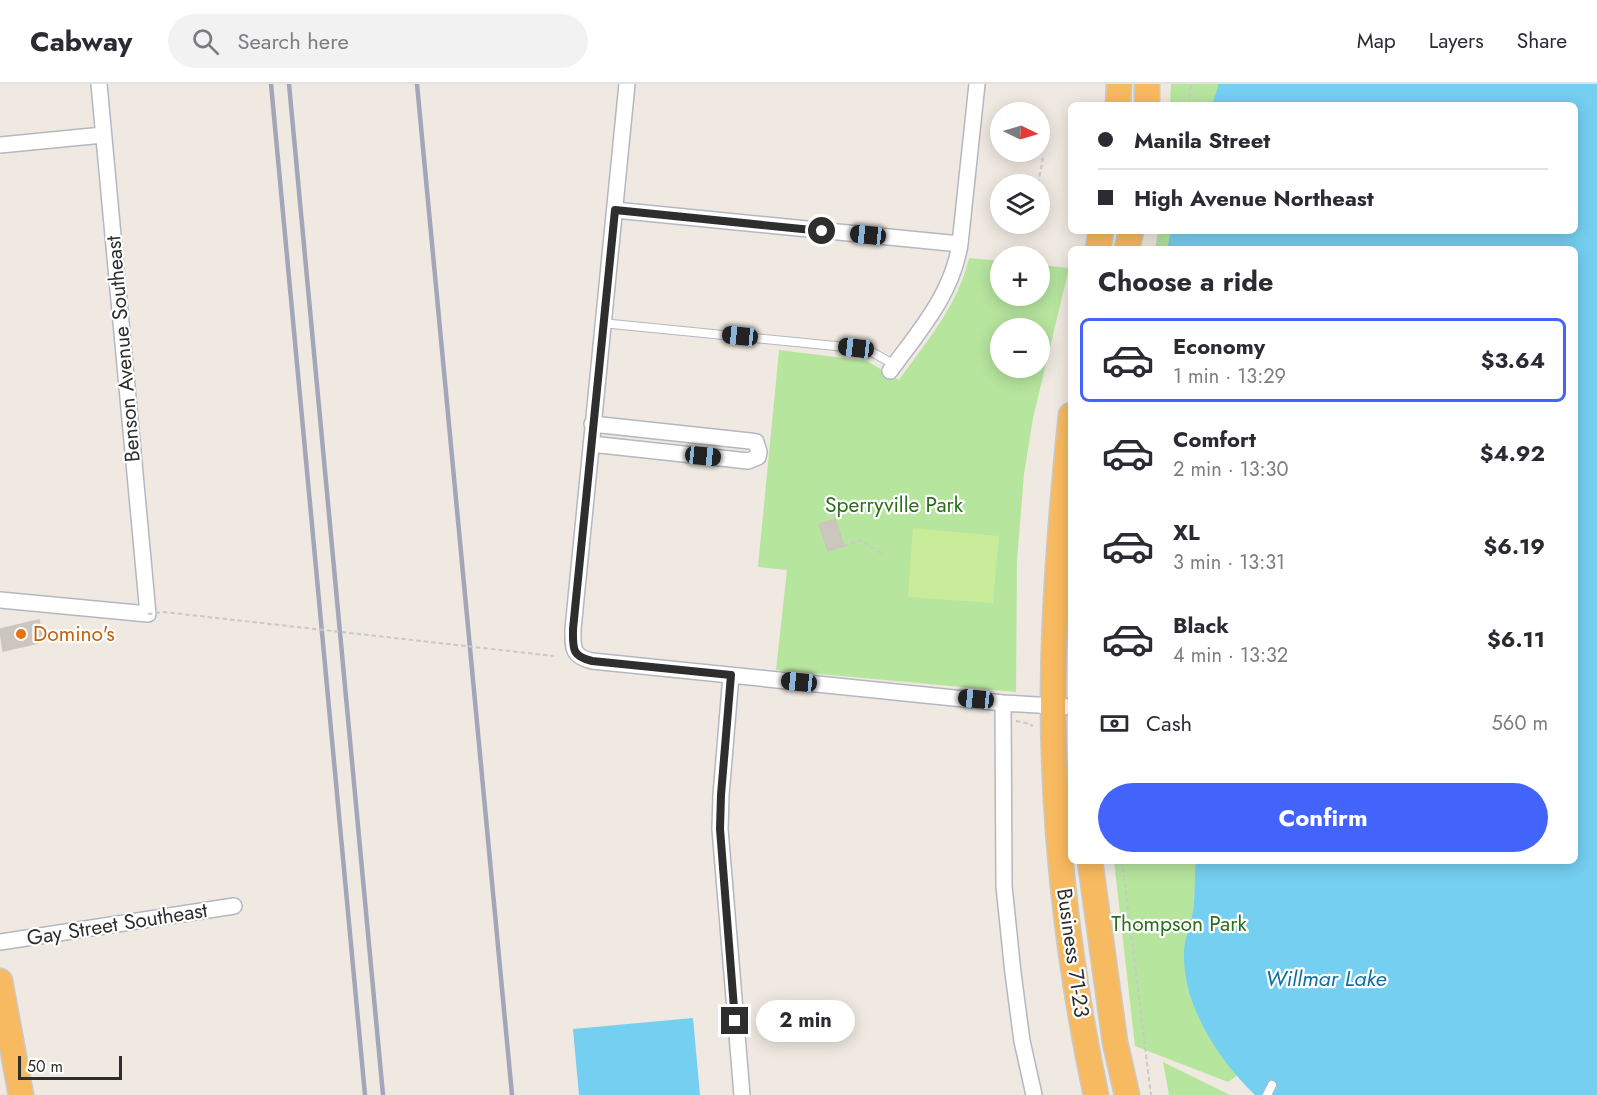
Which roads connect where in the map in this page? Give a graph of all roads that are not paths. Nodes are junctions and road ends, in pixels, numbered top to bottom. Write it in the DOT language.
graph roads {
  1 [pos="99,84"];
  2 [pos="627,84"];
  3 [pos="977,84"];
  4 [pos="1119,84"];
  5 [pos="1148,84"];
  6 [pos="1118,102"];
  7 [pos="1147,102"];
  8 [pos="103,135"];
  9 [pos="0,145"];
  10 [pos="615,210"];
  11 [pos="960,244"];
  12 [pos="602,323"];
  13 [pos="893,368"];
  14 [pos="592,424"];
  15 [pos="591,444"];
  16 [pos="1068,450"];
  17 [pos="0,600"];
  18 [pos="731,675"];
  19 [pos="1003,703"];
  20 [pos="1062,707"];
  21 [pos="1090,864"];
  22 [pos="234,906"];
  23 [pos="0,942"];
  24 [pos="0,981"];
  25 [pos="12,1082"];
  26 [pos="1272,1085"];
  27 [pos="742,1095"];
  28 [pos="1035,1095"];
  29 [pos="1096,1095"];
  30 [pos="1127,1095"];
  31 [pos="1267,1095"];
  1 -- 8 [label="street, Benson Avenue Southeast"];
  2 -- 10 [label="street"];
  3 -- 11 [label="street"];
  4 -- 6 [label="highway"];
  5 -- 7 [label="highway"];
  8 -- 9 [label="street"];
  8 -- 17 [label="street, Benson Avenue Southeast"];
  10 -- 11 [label="street"];
  10 -- 12 [label="street"];
  11 -- 13 [label="street"];
  12 -- 13 [label="lane"];
  12 -- 14 [label="street"];
  14 -- 15 [label="street"];
  14 -- 15 [label="street"];
  15 -- 18 [label="street"];
  16 -- 20 [label="highway, Business 71-23"];
  18 -- 19 [label="street"];
  18 -- 27 [label="street"];
  19 -- 20 [label="street"];
  19 -- 28 [label="street"];
  20 -- 29 [label="highway, Business 71-23"];
  21 -- 30 [label="highway, Business 71-23"];
  22 -- 23 [label="street, Gay Street Southeast"];
  24 -- 25 [label="highway"];
  26 -- 31 [label="lane"];
}
